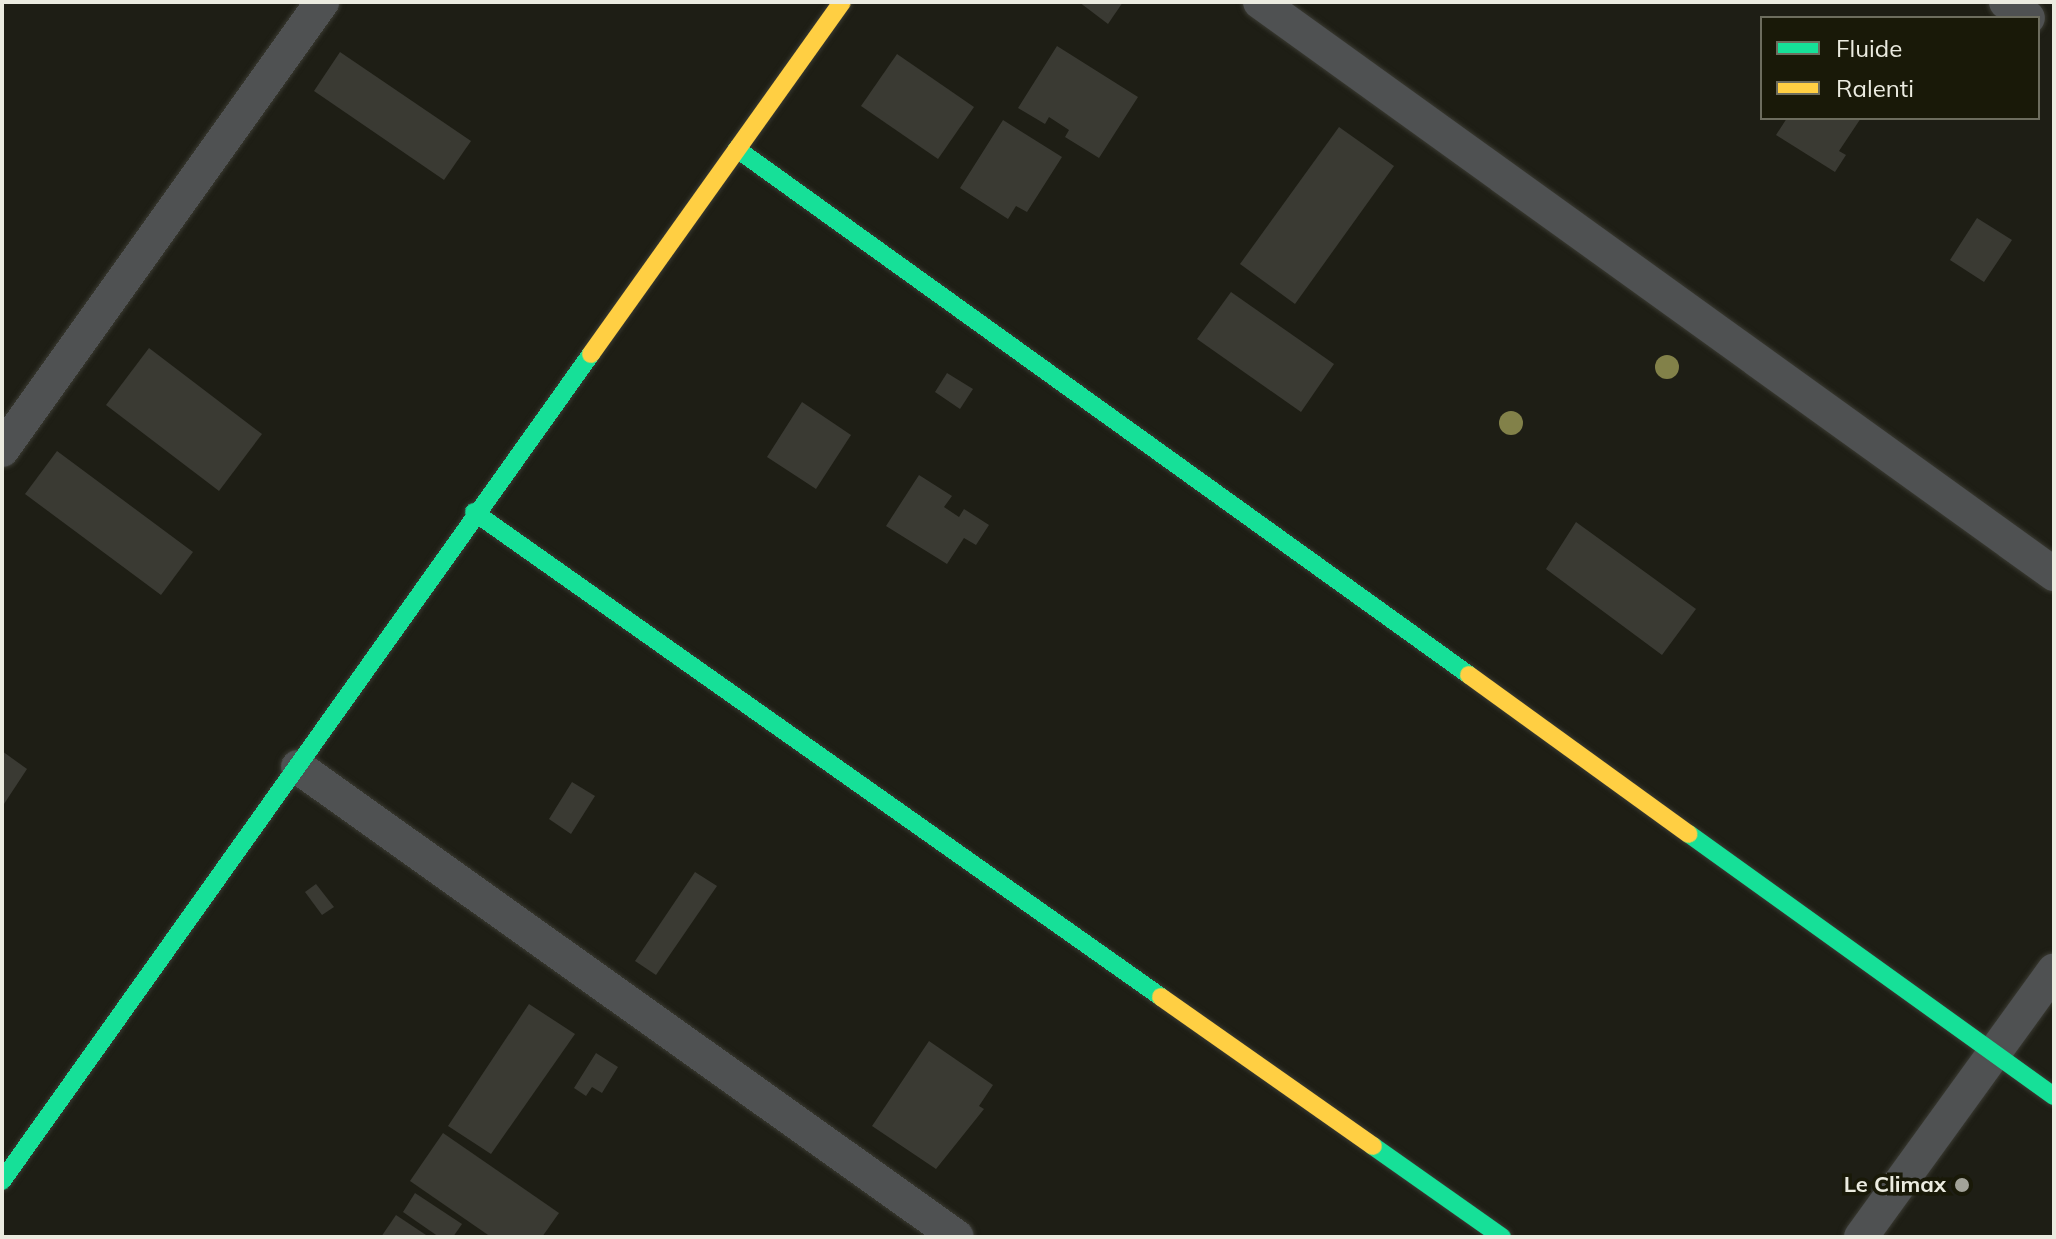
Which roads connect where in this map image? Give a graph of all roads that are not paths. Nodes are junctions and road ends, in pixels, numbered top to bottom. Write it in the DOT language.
graph roads {
  1 [pos="322,2"];
  2 [pos="842,2"];
  3 [pos="1260,2"];
  4 [pos="2006,2"];
  5 [pos="2025,16"];
  6 [pos="737,149"];
  7 [pos="2,450"];
  8 [pos="474,512"];
  9 [pos="2054,574"];
  10 [pos="298,767"];
  11 [pos="2054,970"];
  12 [pos="1995,1054"];
  13 [pos="2054,1096"];
  14 [pos="2,1181"];
  15 [pos="957,1237"];
  16 [pos="1502,1237"];
  17 [pos="1861,1237"];
  1 -- 7 [label="street"];
  2 -- 6 [label="street"];
  3 -- 9 [label="street"];
  4 -- 5 [label="street"];
  6 -- 8 [label="street"];
  6 -- 12 [label="street"];
  8 -- 10 [label="street"];
  8 -- 16 [label="street"];
  10 -- 14 [label="street"];
  10 -- 15 [label="street"];
  11 -- 12 [label="street"];
  12 -- 13 [label="street"];
  12 -- 17 [label="street"];
}
